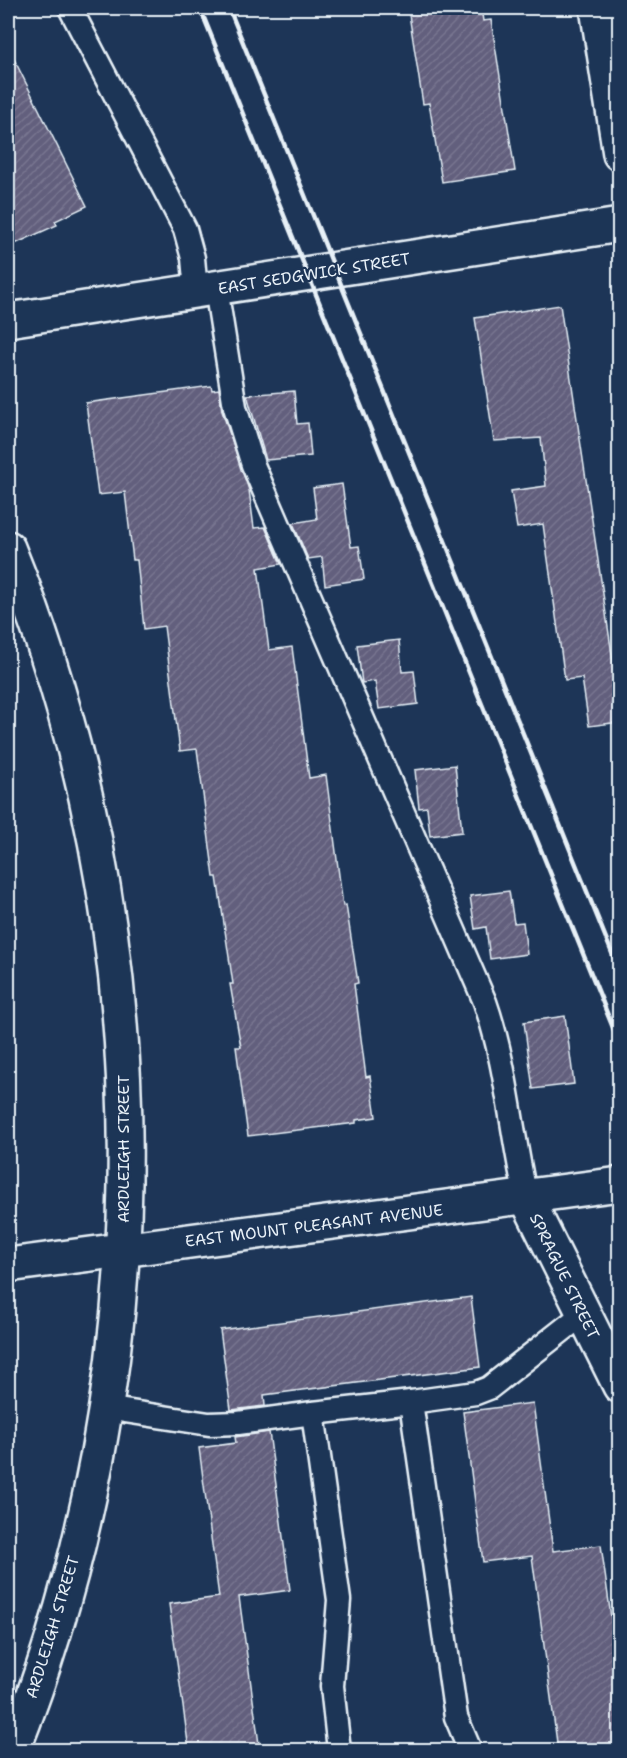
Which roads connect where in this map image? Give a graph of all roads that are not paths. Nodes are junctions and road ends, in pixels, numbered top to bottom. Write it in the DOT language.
graph roads {
  1 [pos="70,8"];
  2 [pos="597,8"];
  3 [pos="620,154"];
  4 [pos="620,225"];
  5 [pos="206,290"];
  6 [pos="8,320"];
  7 [pos="8,548"];
  8 [pos="620,1184"];
  9 [pos="526,1197"];
  10 [pos="123,1250"];
  11 [pos="8,1265"];
  12 [pos="583,1314"];
  13 [pos="620,1386"];
  14 [pos="411,1402"];
  15 [pos="105,1408"];
  16 [pos="313,1413"];
  17 [pos="14,1731"];
  18 [pos="339,1750"];
  19 [pos="470,1750"];
  1 -- 5 [label="lane"];
  2 -- 3 [label="street"];
  4 -- 5 [label="street, EAST SEDGWICK STREET"];
  5 -- 6 [label="street, EAST SEDGWICK STREET"];
  5 -- 9 [label="lane"];
  7 -- 10 [label="street, ARDLEIGH STREET"];
  8 -- 9 [label="street, EAST MOUNT PLEASANT AVENUE"];
  9 -- 10 [label="street, EAST MOUNT PLEASANT AVENUE"];
  9 -- 12 [label="street, SPRAGUE STREET"];
  10 -- 11 [label="street, EAST MOUNT PLEASANT AVENUE"];
  10 -- 15 [label="street, ARDLEIGH STREET"];
  12 -- 13 [label="street, SPRAGUE STREET"];
  12 -- 14 [label="lane"];
  14 -- 16 [label="lane"];
  14 -- 19 [label="lane"];
  15 -- 16 [label="lane"];
  15 -- 17 [label="street, ARDLEIGH STREET"];
  16 -- 18 [label="lane"];
}
